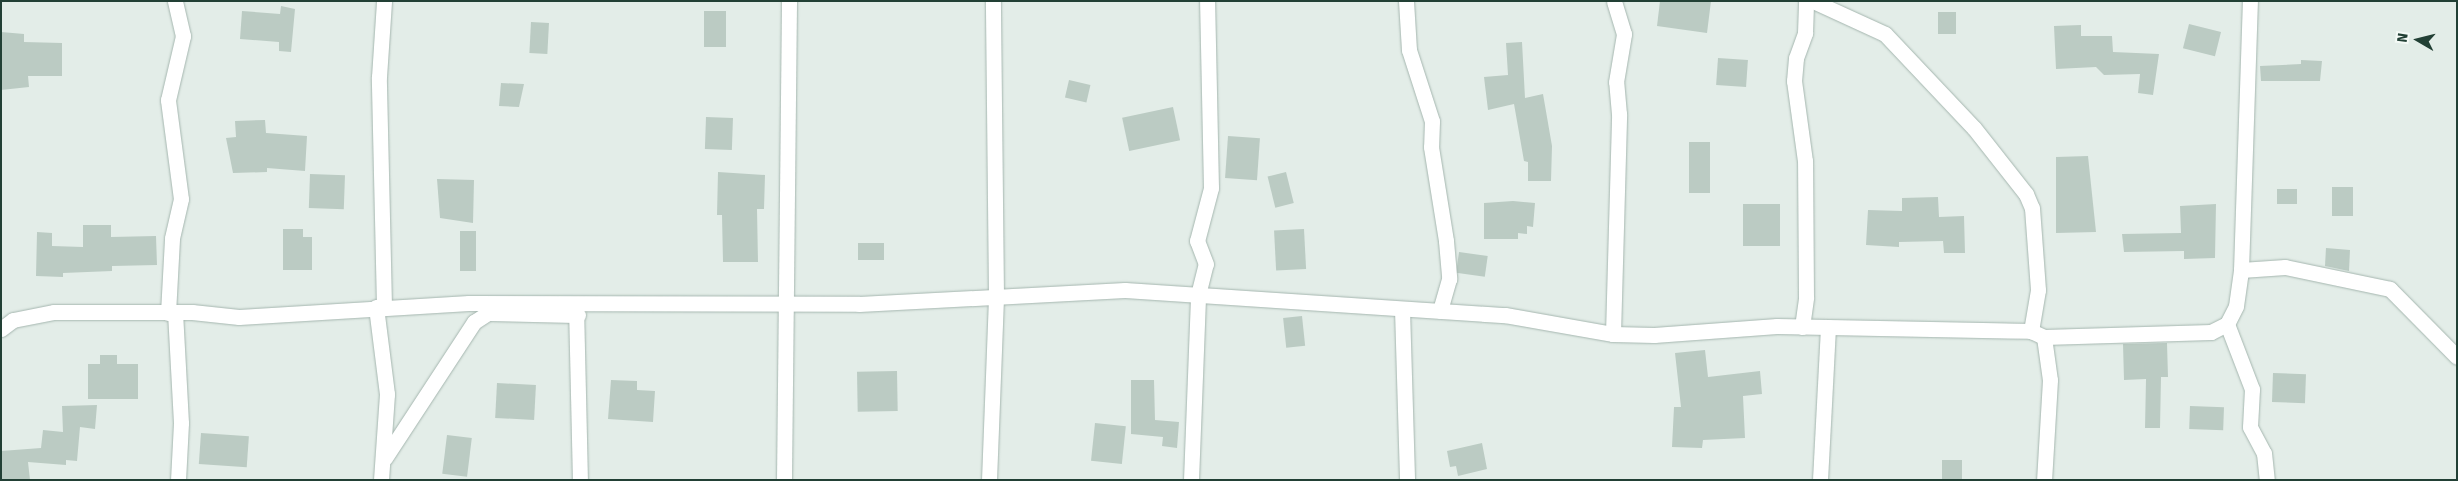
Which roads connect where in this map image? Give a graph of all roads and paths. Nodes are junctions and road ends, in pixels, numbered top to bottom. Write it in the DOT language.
graph roads {
  1 [pos="175,1"];
  2 [pos="384,1"];
  3 [pos="789,1"];
  4 [pos="992,1"];
  5 [pos="1207,1"];
  6 [pos="1406,1"];
  7 [pos="1614,1"];
  8 [pos="1806,1"];
  9 [pos="1813,1"];
  10 [pos="2250,1"];
  11 [pos="2241,270"];
  12 [pos="1198,295"];
  13 [pos="996,296"];
  14 [pos="783,303"];
  15 [pos="380,307"];
  16 [pos="1402,309"];
  17 [pos="577,310"];
  18 [pos="1440,311"];
  19 [pos="172,312"];
  20 [pos="2227,324"];
  21 [pos="1802,327"];
  22 [pos="1828,327"];
  23 [pos="1,329"];
  24 [pos="1613,334"];
  25 [pos="2038,334"];
  26 [pos="2457,356"];
  27 [pos="385,458"];
  28 [pos="178,480"];
  29 [pos="382,480"];
  30 [pos="580,480"];
  31 [pos="784,480"];
  32 [pos="989,480"];
  33 [pos="1191,480"];
  34 [pos="1407,480"];
  35 [pos="1820,480"];
  36 [pos="2044,480"];
  37 [pos="2267,480"];
  1 -- 19 [label="street"];
  2 -- 15 [label="street"];
  3 -- 14 [label="street"];
  4 -- 13 [label="street"];
  5 -- 12 [label="street"];
  6 -- 18 [label="street"];
  7 -- 24 [label="street"];
  8 -- 21 [label="street"];
  9 -- 25 [label="street"];
  10 -- 11 [label="street"];
  11 -- 20 [label="street"];
  11 -- 26 [label="street"];
  12 -- 13 [label="street"];
  12 -- 16 [label="street"];
  12 -- 33 [label="street"];
  13 -- 14 [label="street"];
  13 -- 32 [label="street"];
  14 -- 17 [label="street"];
  14 -- 31 [label="street"];
  15 -- 17 [label="street"];
  15 -- 19 [label="street"];
  15 -- 27 [label="street"];
  16 -- 18 [label="street"];
  16 -- 34 [label="street"];
  17 -- 27 [label="street"];
  17 -- 30 [label="street"];
  18 -- 24 [label="street"];
  19 -- 23 [label="street"];
  19 -- 28 [label="street"];
  20 -- 25 [label="street"];
  20 -- 37 [label="street"];
  21 -- 22 [label="street"];
  21 -- 24 [label="street"];
  22 -- 25 [label="street"];
  22 -- 35 [label="street"];
  25 -- 36 [label="street"];
  27 -- 29 [label="street"];
}
